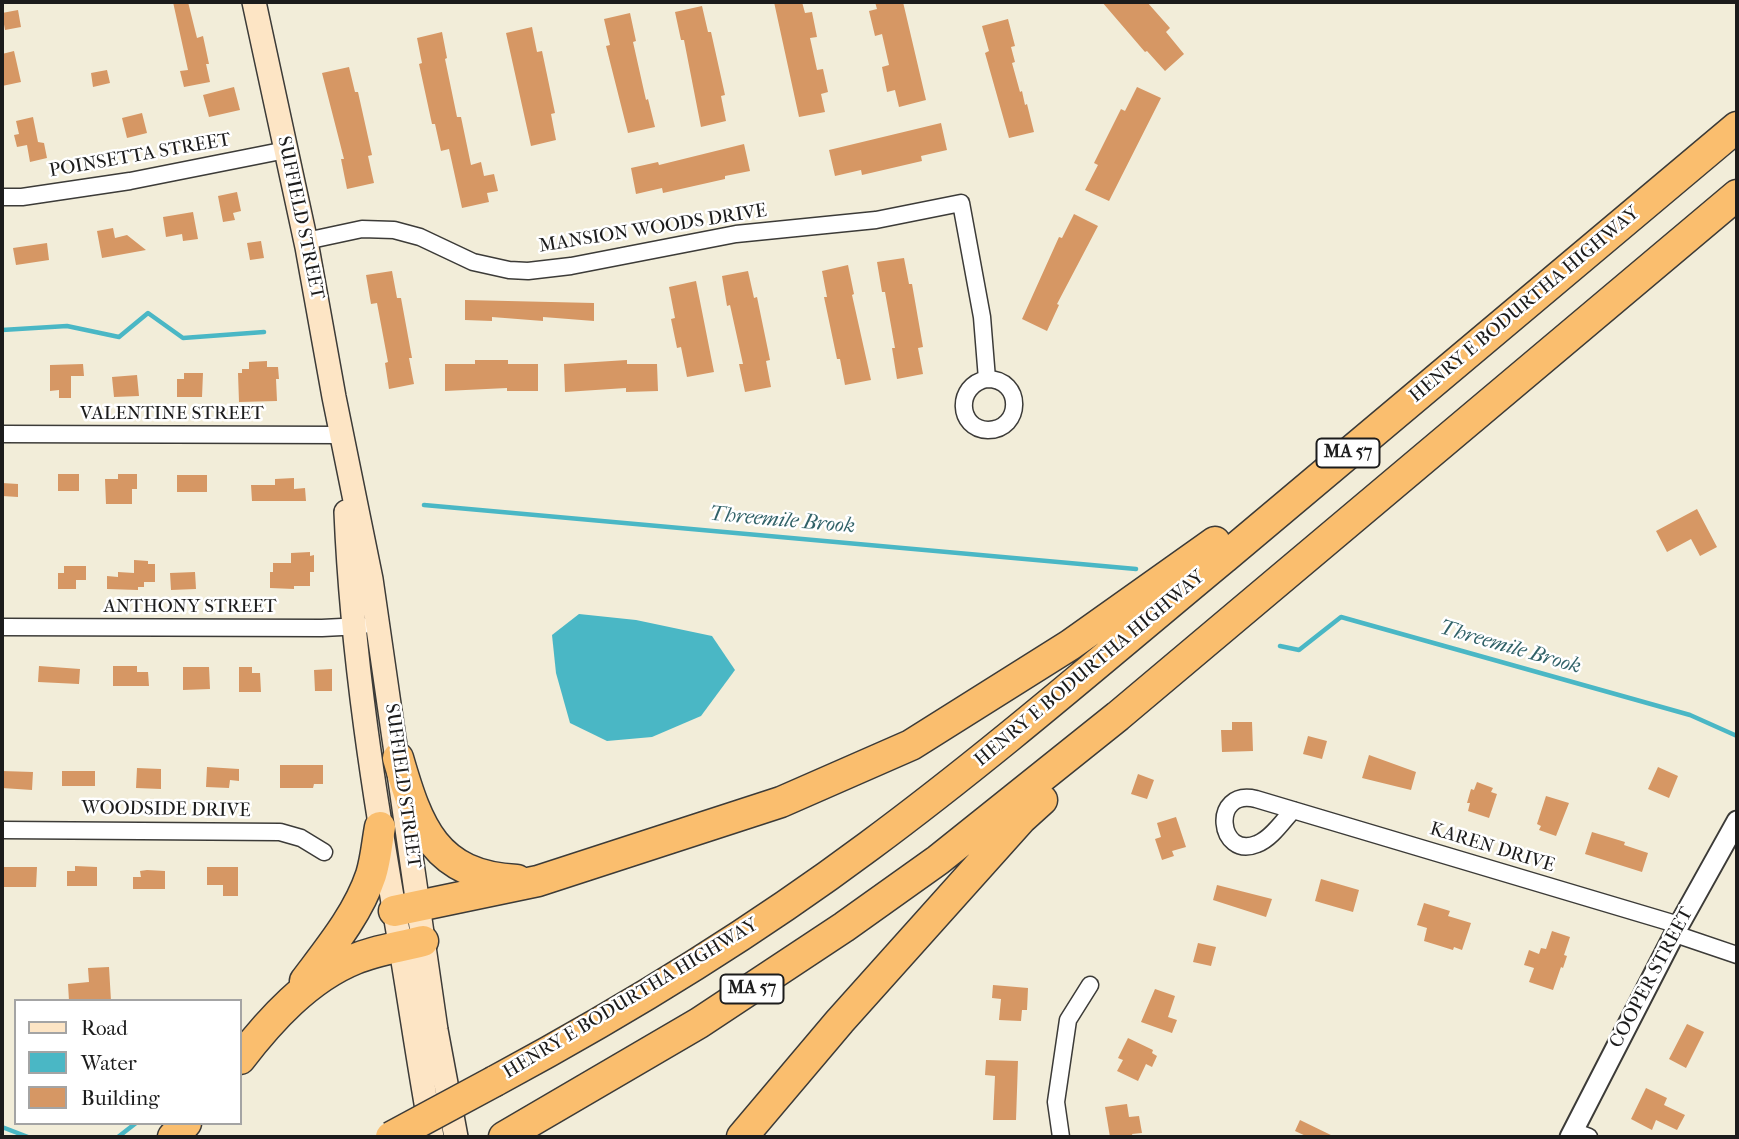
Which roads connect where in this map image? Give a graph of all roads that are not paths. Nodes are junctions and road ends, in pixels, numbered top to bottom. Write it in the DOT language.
graph roads {
  1 [pos="254,2"];
  2 [pos="1737,127"];
  3 [pos="285,150"];
  4 [pos="1737,195"];
  5 [pos="2,197"];
  6 [pos="1737,220"];
  7 [pos="306,241"];
  8 [pos="987,379"];
  9 [pos="1515,382"];
  10 [pos="1401,410"];
  11 [pos="2,434"];
  12 [pos="343,435"];
  13 [pos="1272,586"];
  14 [pos="379,625"];
  15 [pos="353,626"];
  16 [pos="2,627"];
  17 [pos="398,758"];
  18 [pos="1293,810"];
  19 [pos="1737,821"];
  20 [pos="380,827"];
  21 [pos="2,830"];
  22 [pos="324,852"];
  23 [pos="538,881"];
  24 [pos="406,909"];
  25 [pos="1677,930"];
  26 [pos="412,944"];
  27 [pos="1737,955"];
  28 [pos="1090,985"];
  29 [pos="284,1010"];
  30 [pos="242,1057"];
  31 [pos="1577,1135"];
  32 [pos="506,1136"];
  33 [pos="391,1137"];
  34 [pos="432,1137"];
  35 [pos="456,1137"];
  36 [pos="742,1137"];
  37 [pos="1061,1137"];
  1 -- 3 [label="main road, SUFFIELD STREET"];
  2 -- 10 [label="highway, HENRY E BODURTHA HIGHWAY / MA 57"];
  3 -- 5 [label="street, POINSETTA STREET"];
  3 -- 7 [label="main road, SUFFIELD STREET"];
  4 -- 9 [label="highway, MA 57"];
  6 -- 9 [label="highway"];
  7 -- 8 [label="street, MANSION WOODS DRIVE"];
  7 -- 12 [label="main road, SUFFIELD STREET"];
  9 -- 13 [label="highway, MA 57"];
  10 -- 23 [label="highway"];
  10 -- 33 [label="highway, HENRY E BODURTHA HIGHWAY / MA 57, bridge"];
  11 -- 12 [label="street, VALENTINE STREET"];
  12 -- 14 [label="main road, SUFFIELD STREET"];
  12 -- 15 [label="main road, SUFFIELD STREET"];
  13 -- 32 [label="highway, MA 57"];
  13 -- 36 [label="highway"];
  14 -- 15 [label="street, ANTHONY STREET"];
  14 -- 17 [label="main road, SUFFIELD STREET"];
  15 -- 16 [label="street, ANTHONY STREET"];
  15 -- 20 [label="main road, SUFFIELD STREET"];
  17 -- 23 [label="highway"];
  17 -- 24 [label="main road, SUFFIELD STREET"];
  18 -- 25 [label="street, KAREN DRIVE"];
  19 -- 25 [label="street, COOPER STREET"];
  20 -- 24 [label="main road, SUFFIELD STREET"];
  20 -- 29 [label="highway"];
  21 -- 22 [label="street, WOODSIDE DRIVE"];
  23 -- 24 [label="highway"];
  24 -- 26 [label="main road, SUFFIELD STREET"];
  25 -- 27 [label="street, KAREN DRIVE"];
  25 -- 31 [label="street, COOPER STREET"];
  26 -- 29 [label="highway"];
  26 -- 34 [label="main road, SUFFIELD STREET"];
  26 -- 35 [label="main road, SUFFIELD STREET"];
  28 -- 37 [label="street"];
  29 -- 30 [label="highway"];
}
